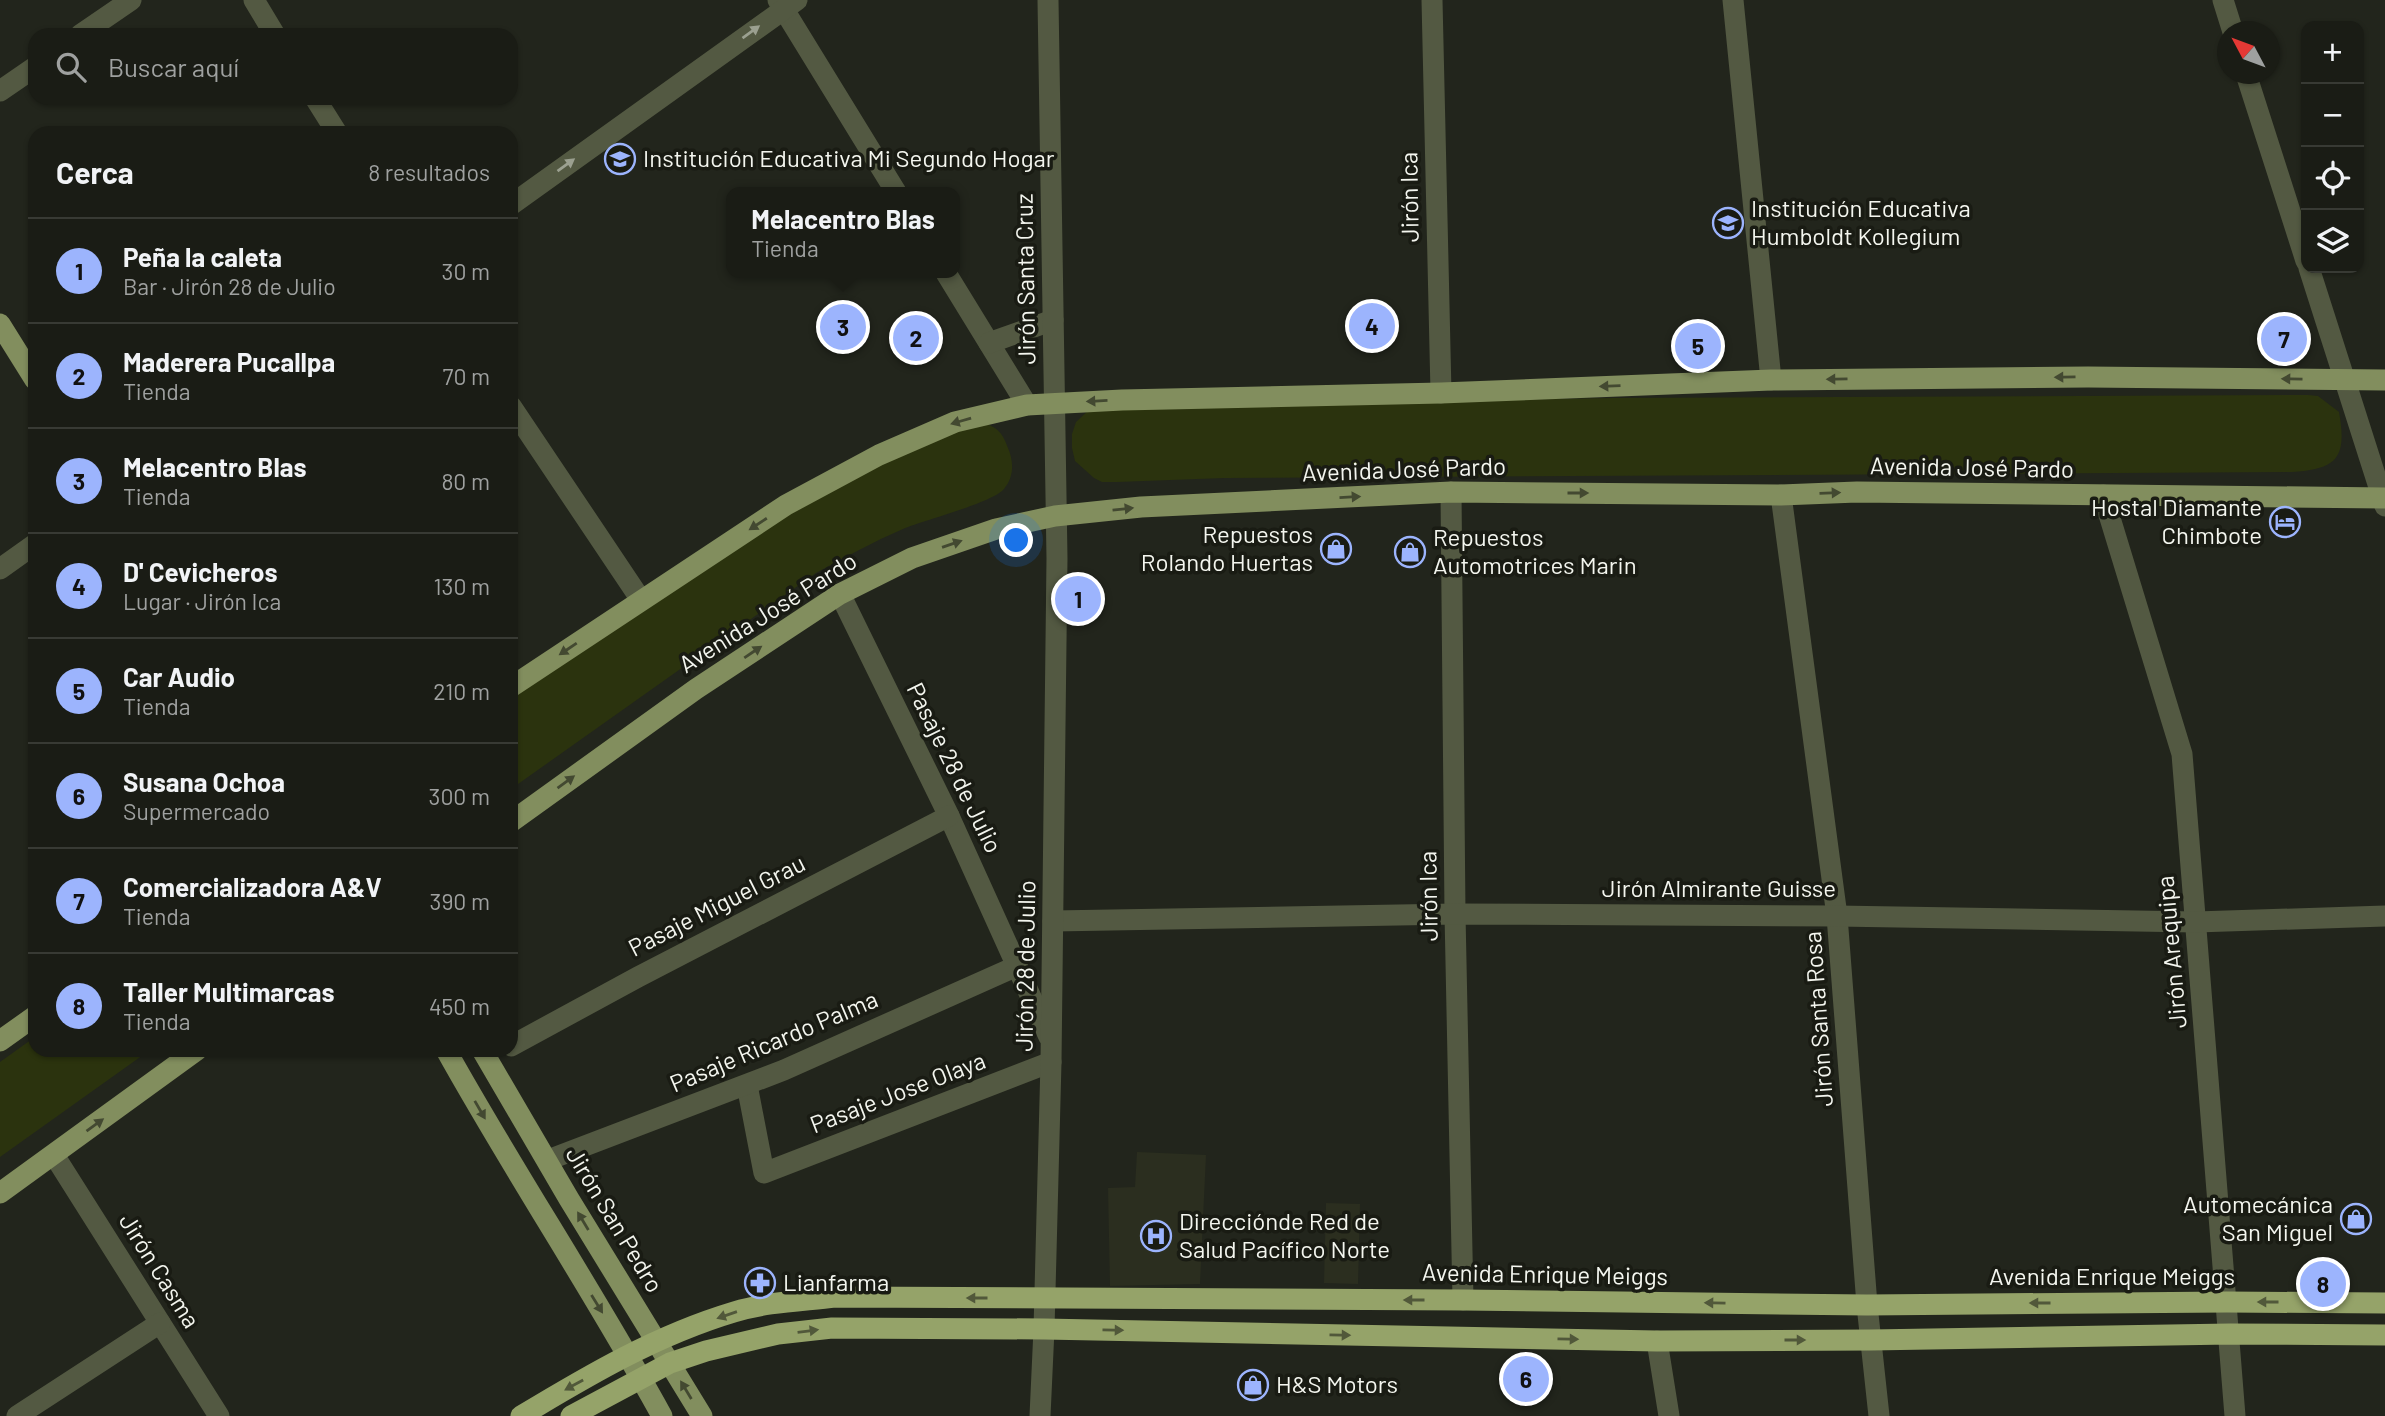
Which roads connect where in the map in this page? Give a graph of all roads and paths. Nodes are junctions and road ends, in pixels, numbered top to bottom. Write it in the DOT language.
graph roads {
  1 [pos="131,0"];
  2 [pos="254,0"];
  3 [pos="1048,0"];
  4 [pos="1432,0"];
  5 [pos="1733,0"];
  6 [pos="2223,0"];
  7 [pos="786,3"];
  8 [pos="2230,21"];
  9 [pos="90,28"];
  10 [pos="271,28"];
  11 [pos="28,72"];
  12 [pos="2249,84"];
  13 [pos="0,91"];
  14 [pos="319,105"];
  15 [pos="333,126"];
  16 [pos="893,187"];
  17 [pos="518,200"];
  18 [pos="2301,245"];
  19 [pos="2310,273"];
  20 [pos="949,278"];
  21 [pos="1053,320"];
  22 [pos="0,324"];
  23 [pos="989,342"];
  24 [pos="28,369"];
  25 [pos="2344,379"];
  26 [pos="1771,380"];
  27 [pos="2385,380"];
  28 [pos="1441,393"];
  29 [pos="1054,403"];
  30 [pos="1027,405"];
  31 [pos="518,432"];
  32 [pos="1451,492"];
  33 [pos="1781,495"];
  34 [pos="2103,495"];
  35 [pos="2384,501"];
  36 [pos="1055,516"];
  37 [pos="28,549"];
  38 [pos="0,569"];
  39 [pos="840,594"];
  40 [pos="641,600"];
  41 [pos="518,682"];
  42 [pos="949,816"];
  43 [pos="518,817"];
  44 [pos="1455,914"];
  45 [pos="1837,916"];
  46 [pos="2385,916"];
  47 [pos="1053,921"];
  48 [pos="2196,922"];
  49 [pos="1017,966"];
  50 [pos="28,1021"];
  51 [pos="0,1041"];
  52 [pos="518,1042"];
  53 [pos="1051,1052"];
  54 [pos="187,1057"];
  55 [pos="450,1057"];
  56 [pos="493,1057"];
  57 [pos="747,1085"];
  58 [pos="54,1155"];
  59 [pos="548,1160"];
  60 [pos="0,1193"];
  61 [pos="1045,1298"];
  62 [pos="1463,1300"];
  63 [pos="2227,1302"];
  64 [pos="2385,1303"];
  65 [pos="1867,1305"];
  66 [pos="160,1323"];
  67 [pos="1044,1329"];
  68 [pos="2230,1334"];
  69 [pos="2385,1335"];
  70 [pos="656,1340"];
  71 [pos="1871,1340"];
  72 [pos="1657,1341"];
  73 [pos="628,1355"];
  74 [pos="670,1363"];
  75 [pos="641,1377"];
  76 [pos="17,1416"];
  77 [pos="219,1416"];
  78 [pos="521,1416"];
  79 [pos="571,1416"];
  80 [pos="662,1416"];
  81 [pos="702,1416"];
  82 [pos="1040,1416"];
  83 [pos="1668,1416"];
  84 [pos="1879,1416"];
  85 [pos="2235,1416"];
  1 -- 9 [label="street"];
  2 -- 10 [label="street"];
  3 -- 21 [label="street, Jirón Santa Cruz"];
  4 -- 28 [label="street, Jirón Ica"];
  5 -- 26 [label="street"];
  6 -- 8 [label="street"];
  7 -- 16 [label="street"];
  17 -- 7 [label="street, one-way"];
  11 -- 13 [label="street"];
  12 -- 18 [label="street"];
  14 -- 15 [label="street"];
  19 -- 25 [label="street"];
  20 -- 23 [label="street"];
  21 -- 23 [label="street"];
  21 -- 29 [label="street, Jirón Santa Cruz"];
  22 -- 24 [label="main road"];
  23 -- 30 [label="street"];
  25 -- 26 [label="main road, one-way"];
  25 -- 27 [label="main road"];
  25 -- 35 [label="street"];
  26 -- 28 [label="main road, one-way"];
  28 -- 29 [label="main road, one-way"];
  29 -- 30 [label="main road"];
  29 -- 36 [label="street, Jirón Santa Cruz"];
  30 -- 40 [label="main road, one-way"];
  31 -- 40 [label="street"];
  32 -- 33 [label="main road, Avenida José Pardo, one-way"];
  36 -- 32 [label="main road, Avenida José Pardo, one-way"];
  32 -- 44 [label="street, Jirón Ica"];
  33 -- 34 [label="main road, Avenida José Pardo, one-way"];
  33 -- 45 [label="street, Jirón Santa Rosa"];
  34 -- 35 [label="main road, Avenida José Pardo"];
  34 -- 48 [label="street, Jirón Arequipa"];
  39 -- 36 [label="main road, Avenida José Pardo, one-way"];
  36 -- 47 [label="street, Jirón 28 de Julio"];
  37 -- 38 [label="street"];
  39 -- 42 [label="street, Pasaje 28 de Julio"];
  43 -- 39 [label="main road, Avenida José Pardo, one-way"];
  40 -- 41 [label="main road, one-way"];
  42 -- 49 [label="street, Pasaje 28 de Julio"];
  42 -- 52 [label="street, Pasaje Miguel Grau"];
  44 -- 45 [label="street, Jirón Almirante Guisse"];
  44 -- 47 [label="street, Jirón Almirante Guisse"];
  44 -- 62 [label="street, Jirón Ica"];
  45 -- 48 [label="street, Jirón Almirante Guisse"];
  45 -- 65 [label="street, Jirón Santa Rosa"];
  46 -- 48 [label="street, Jirón Almirante Guisse"];
  47 -- 53 [label="street, Jirón 28 de Julio"];
  48 -- 63 [label="street, Jirón Arequipa"];
  49 -- 53 [label="street, Pasaje 28 de Julio"];
  49 -- 57 [label="street, Pasaje Ricardo Palma"];
  50 -- 51 [label="main road"];
  53 -- 57 [label="street, Pasaje Jose Olaya"];
  53 -- 61 [label="street, Jirón 28 de Julio"];
  58 -- 54 [label="main road, one-way"];
  55 -- 73 [label="main road, one-way"];
  56 -- 59 [label="main road, Jirón San Pedro"];
  57 -- 59 [label="street, Pasaje Ricardo Palma"];
  58 -- 60 [label="main road"];
  58 -- 66 [label="street, Jirón Casma"];
  70 -- 59 [label="main road, Jirón San Pedro, one-way"];
  62 -- 61 [label="highway, Avenida Enrique Meiggs, one-way"];
  61 -- 67 [label="street, Jirón 28 de Julio"];
  61 -- 70 [label="highway, Avenida Enrique Meiggs, one-way"];
  65 -- 62 [label="highway, Avenida Enrique Meiggs, one-way"];
  64 -- 63 [label="highway, Avenida Enrique Meiggs, one-way"];
  63 -- 65 [label="highway, Avenida Enrique Meiggs, one-way"];
  63 -- 68 [label="street, Jirón Arequipa"];
  65 -- 71 [label="street, Jirón Santa Rosa"];
  66 -- 76 [label="street"];
  66 -- 77 [label="street, Jirón Casma"];
  67 -- 72 [label="highway, one-way"];
  74 -- 67 [label="highway, one-way"];
  67 -- 82 [label="street, Jirón 28 de Julio"];
  68 -- 69 [label="highway"];
  68 -- 71 [label="highway"];
  68 -- 85 [label="street, Jirón Arequipa"];
  70 -- 73 [label="highway, Avenida Enrique Meiggs"];
  70 -- 74 [label="main road, Jirón San Pedro"];
  72 -- 71 [label="highway, one-way"];
  71 -- 84 [label="street, Jirón Santa Rosa"];
  72 -- 83 [label="street"];
  73 -- 75 [label="main road"];
  73 -- 78 [label="highway, Avenida Enrique Meiggs, one-way"];
  74 -- 75 [label="highway"];
  81 -- 74 [label="main road, Jirón San Pedro, one-way"];
  75 -- 79 [label="highway"];
  75 -- 80 [label="main road"];
}
